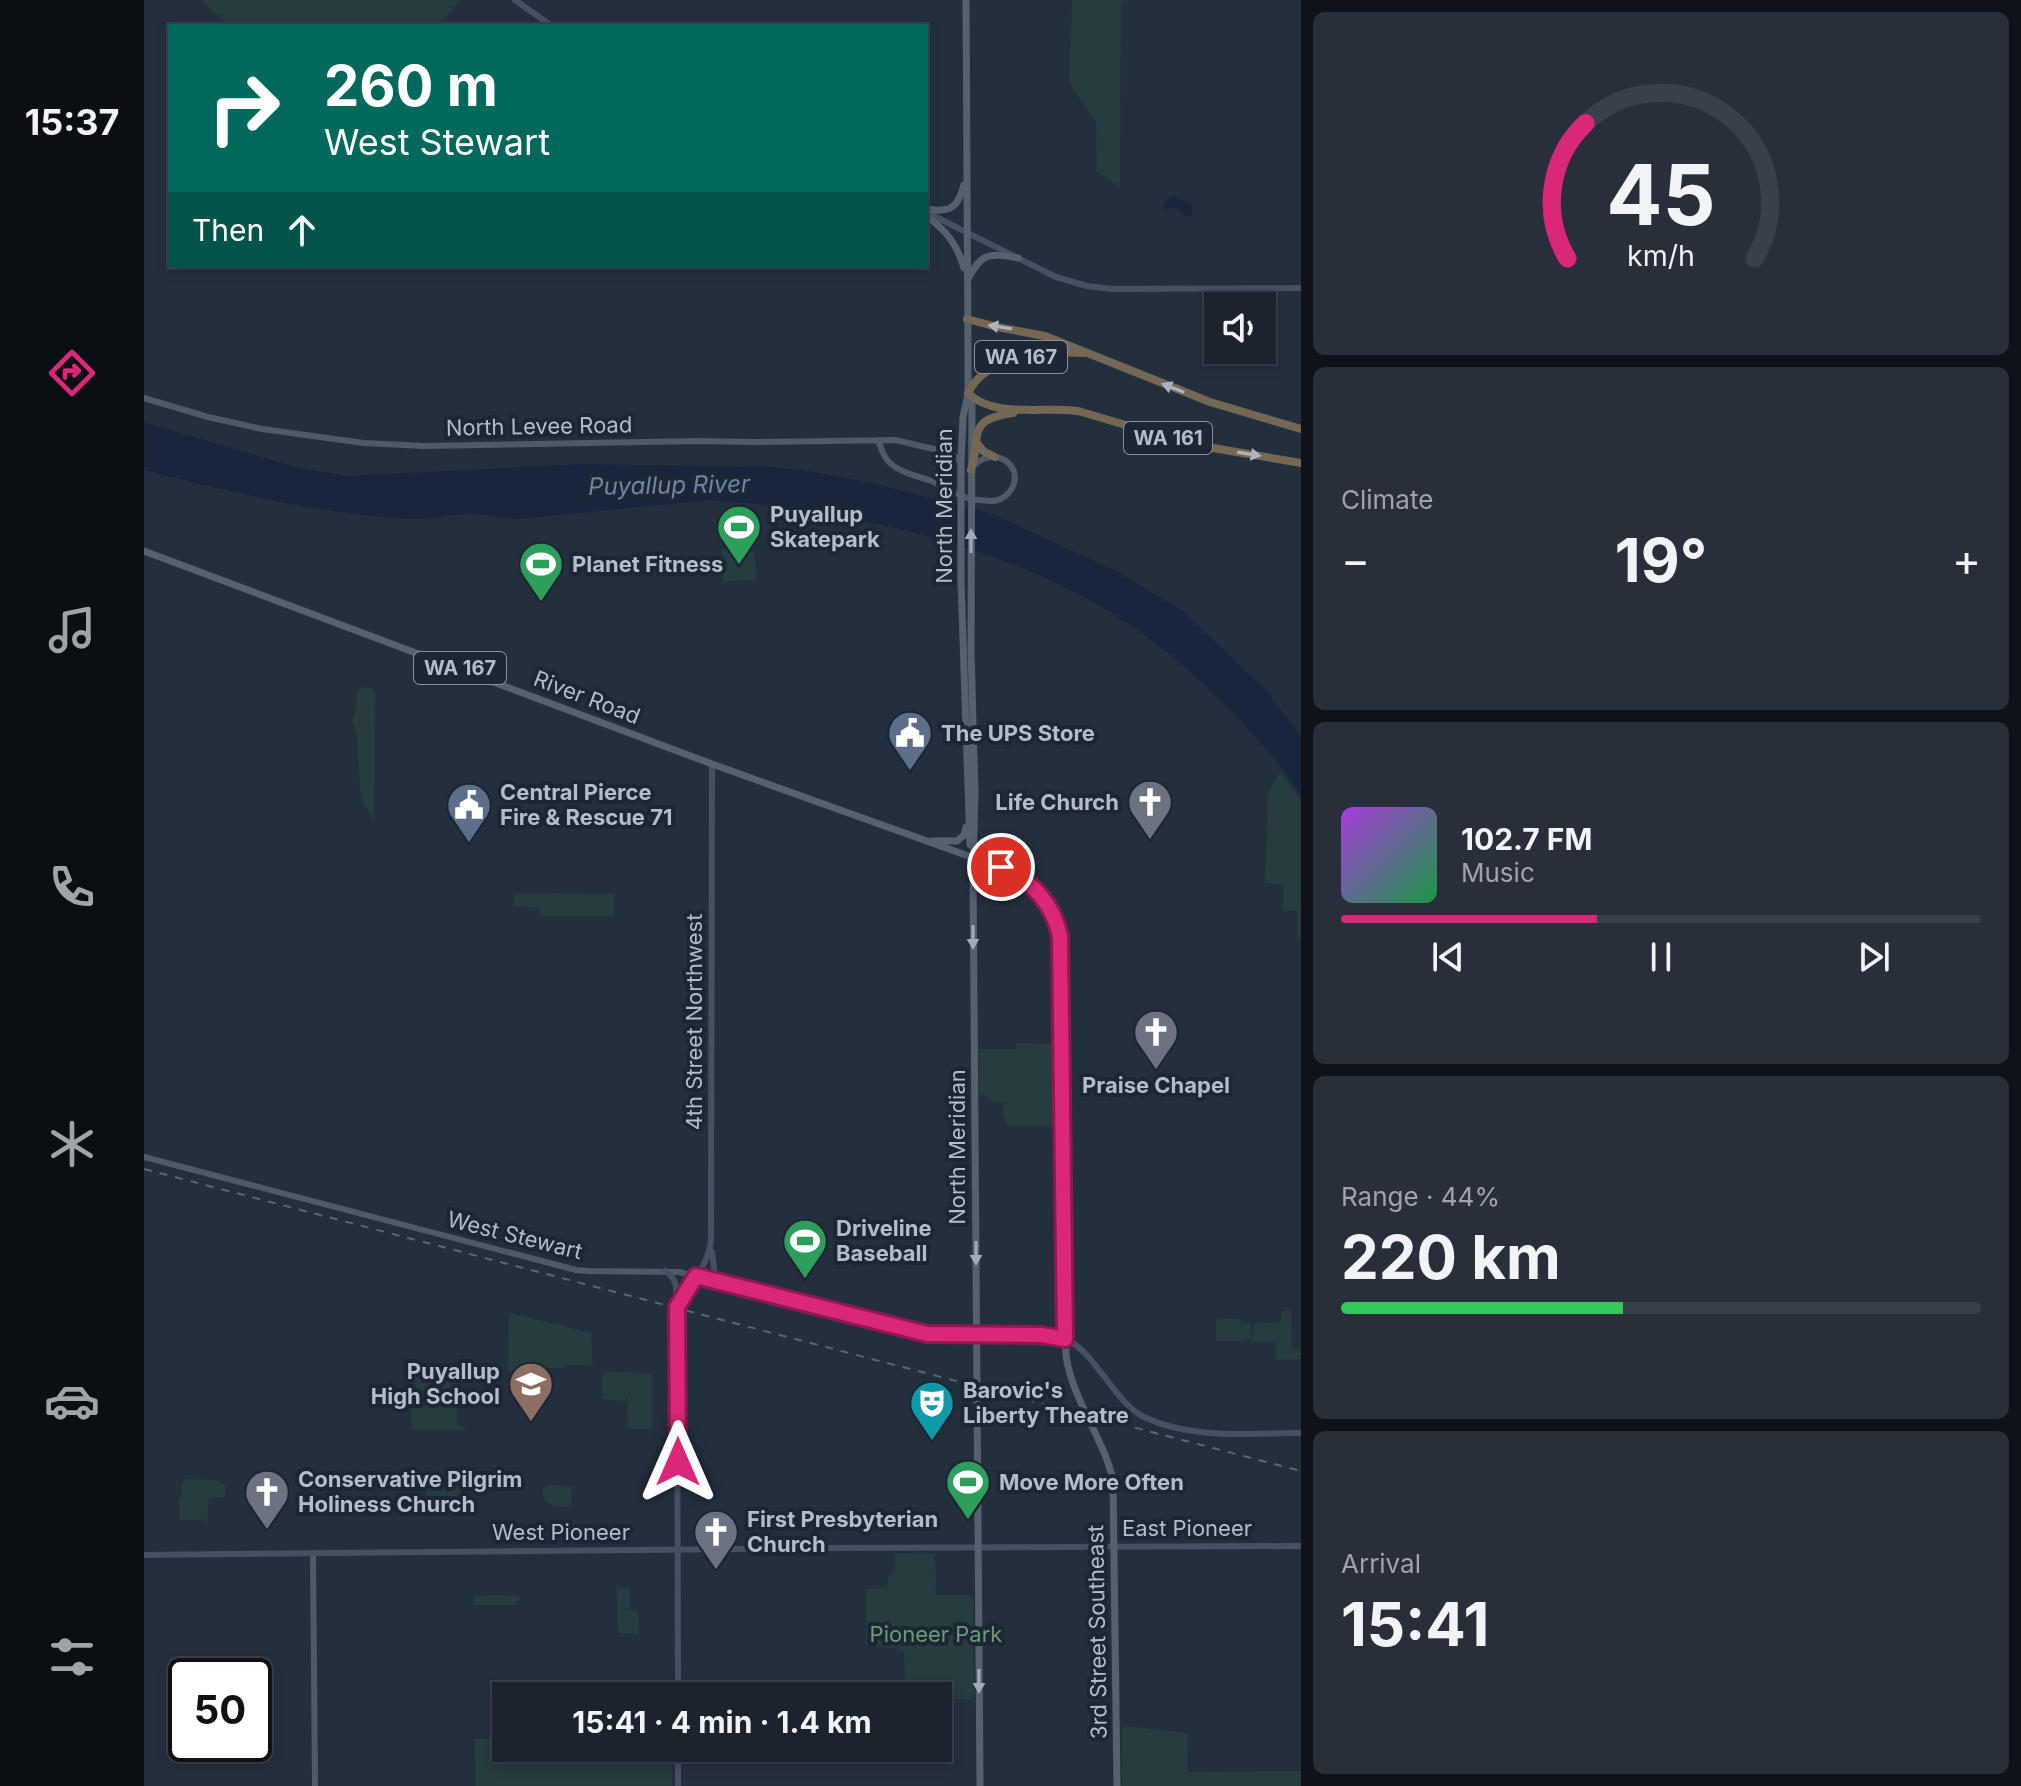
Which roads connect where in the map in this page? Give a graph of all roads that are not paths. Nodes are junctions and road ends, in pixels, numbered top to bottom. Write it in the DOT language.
graph roads {
  1 [pos="515,0"];
  2 [pos="966,0"];
  3 [pos="549,24"];
  4 [pos="967,175"];
  5 [pos="928,212"];
  6 [pos="928,213"];
  7 [pos="928,214"];
  8 [pos="967,232"];
  9 [pos="1018,258"];
  10 [pos="967,281"];
  11 [pos="1301,288"];
  12 [pos="967,319"];
  13 [pos="1085,353"];
  14 [pos="968,393"];
  15 [pos="144,398"];
  16 [pos="1037,409"];
  17 [pos="1301,429"];
  18 [pos="962,436"];
  19 [pos="878,440"];
  20 [pos="976,440"];
  21 [pos="939,450"];
  22 [pos="995,457"];
  23 [pos="1301,463"];
  24 [pos="966,472"];
  25 [pos="144,551"];
  26 [pos="712,764"];
  27 [pos="968,813"];
  28 [pos="917,838"];
  29 [pos="973,859"];
  30 [pos="1001,867"];
  31 [pos="973,883"];
  32 [pos="144,1157"];
  33 [pos="711,1240"];
  34 [pos="665,1271"];
  35 [pos="696,1276"];
  36 [pos="720,1282"];
  37 [pos="677,1307"];
  38 [pos="976,1335"];
  39 [pos="1065,1339"];
  40 [pos="1301,1433"];
  41 [pos="1114,1546"];
  42 [pos="1301,1546"];
  43 [pos="978,1547"];
  44 [pos="678,1549"];
  45 [pos="313,1553"];
  46 [pos="144,1555"];
  47 [pos="678,1682"];
  48 [pos="678,1762"];
  49 [pos="315,1786"];
  50 [pos="678,1786"];
  51 [pos="980,1786"];
  52 [pos="1117,1786"];
  1 -- 3 [label="main road"];
  2 -- 4 [label="main road, North Meridian"];
  4 -- 5 [label="main road"];
  4 -- 8 [label="main road, North Meridian"];
  6 -- 8 [label="main road"];
  7 -- 10 [label="main road"];
  8 -- 9 [label="main road"];
  8 -- 10 [label="main road, North Meridian"];
  9 -- 10 [label="main road"];
  9 -- 11 [label="main road"];
  10 -- 12 [label="main road, North Meridian"];
  13 -- 12 [label="highway, WA 161, one-way"];
  12 -- 14 [label="main road, North Meridian"];
  13 -- 14 [label="highway, WA 167"];
  17 -- 13 [label="highway, WA 161, one-way"];
  14 -- 16 [label="highway, WA 161"];
  14 -- 18 [label="main road, North Meridian / WA 167"];
  14 -- 24 [label="main road, North Meridian"];
  15 -- 19 [label="street, North Levee Road"];
  16 -- 20 [label="highway"];
  16 -- 23 [label="highway, WA 161, one-way"];
  18 -- 21 [label="street"];
  18 -- 24 [label="main road, North Meridian / WA 167"];
  19 -- 21 [label="street, North Levee Road"];
  19 -- 22 [label="street"];
  20 -- 22 [label="highway"];
  20 -- 24 [label="highway, WA 167"];
  21 -- 24 [label="street"];
  22 -- 24 [label="street"];
  24 -- 27 [label="main road, North Meridian / WA 167"];
  29 -- 24 [label="main road, North Meridian / WA 167, one-way"];
  25 -- 26 [label="main road, River Road / WA 167"];
  26 -- 28 [label="main road, River Road / WA 167"];
  26 -- 33 [label="main road, 4th Street Northwest"];
  27 -- 28 [label="main road, WA 167"];
  27 -- 29 [label="main road, North Meridian"];
  28 -- 29 [label="main road, River Road / WA 167"];
  29 -- 30 [label="main road, River Road"];
  29 -- 31 [label="main road, North Meridian"];
  30 -- 31 [label="main road"];
  30 -- 39 [label="main road, River Road"];
  31 -- 38 [label="main road, North Meridian, one-way"];
  32 -- 34 [label="street, West Stewart"];
  33 -- 35 [label="main road, 4th Street Northwest"];
  33 -- 36 [label="main road"];
  34 -- 35 [label="street, West Stewart"];
  34 -- 37 [label="main road"];
  35 -- 36 [label="street, West Stewart"];
  35 -- 37 [label="main road, 4th Street Northwest"];
  36 -- 38 [label="street, West Stewart"];
  37 -- 44 [label="main road"];
  38 -- 39 [label="main road"];
  38 -- 43 [label="main road, North Meridian"];
  39 -- 40 [label="main road"];
  39 -- 41 [label="main road, 3rd Street Southeast"];
  41 -- 42 [label="main road, East Pioneer"];
  41 -- 43 [label="main road, East Pioneer"];
  41 -- 52 [label="main road, 3rd Street Southeast"];
  43 -- 44 [label="main road, West Pioneer"];
  43 -- 51 [label="main road, North Meridian, one-way"];
  44 -- 45 [label="main road, West Pioneer"];
  44 -- 47 [label="main road"];
  45 -- 46 [label="main road, West Pioneer"];
  45 -- 49 [label="street"];
  48 -- 50 [label="main road"];
}
